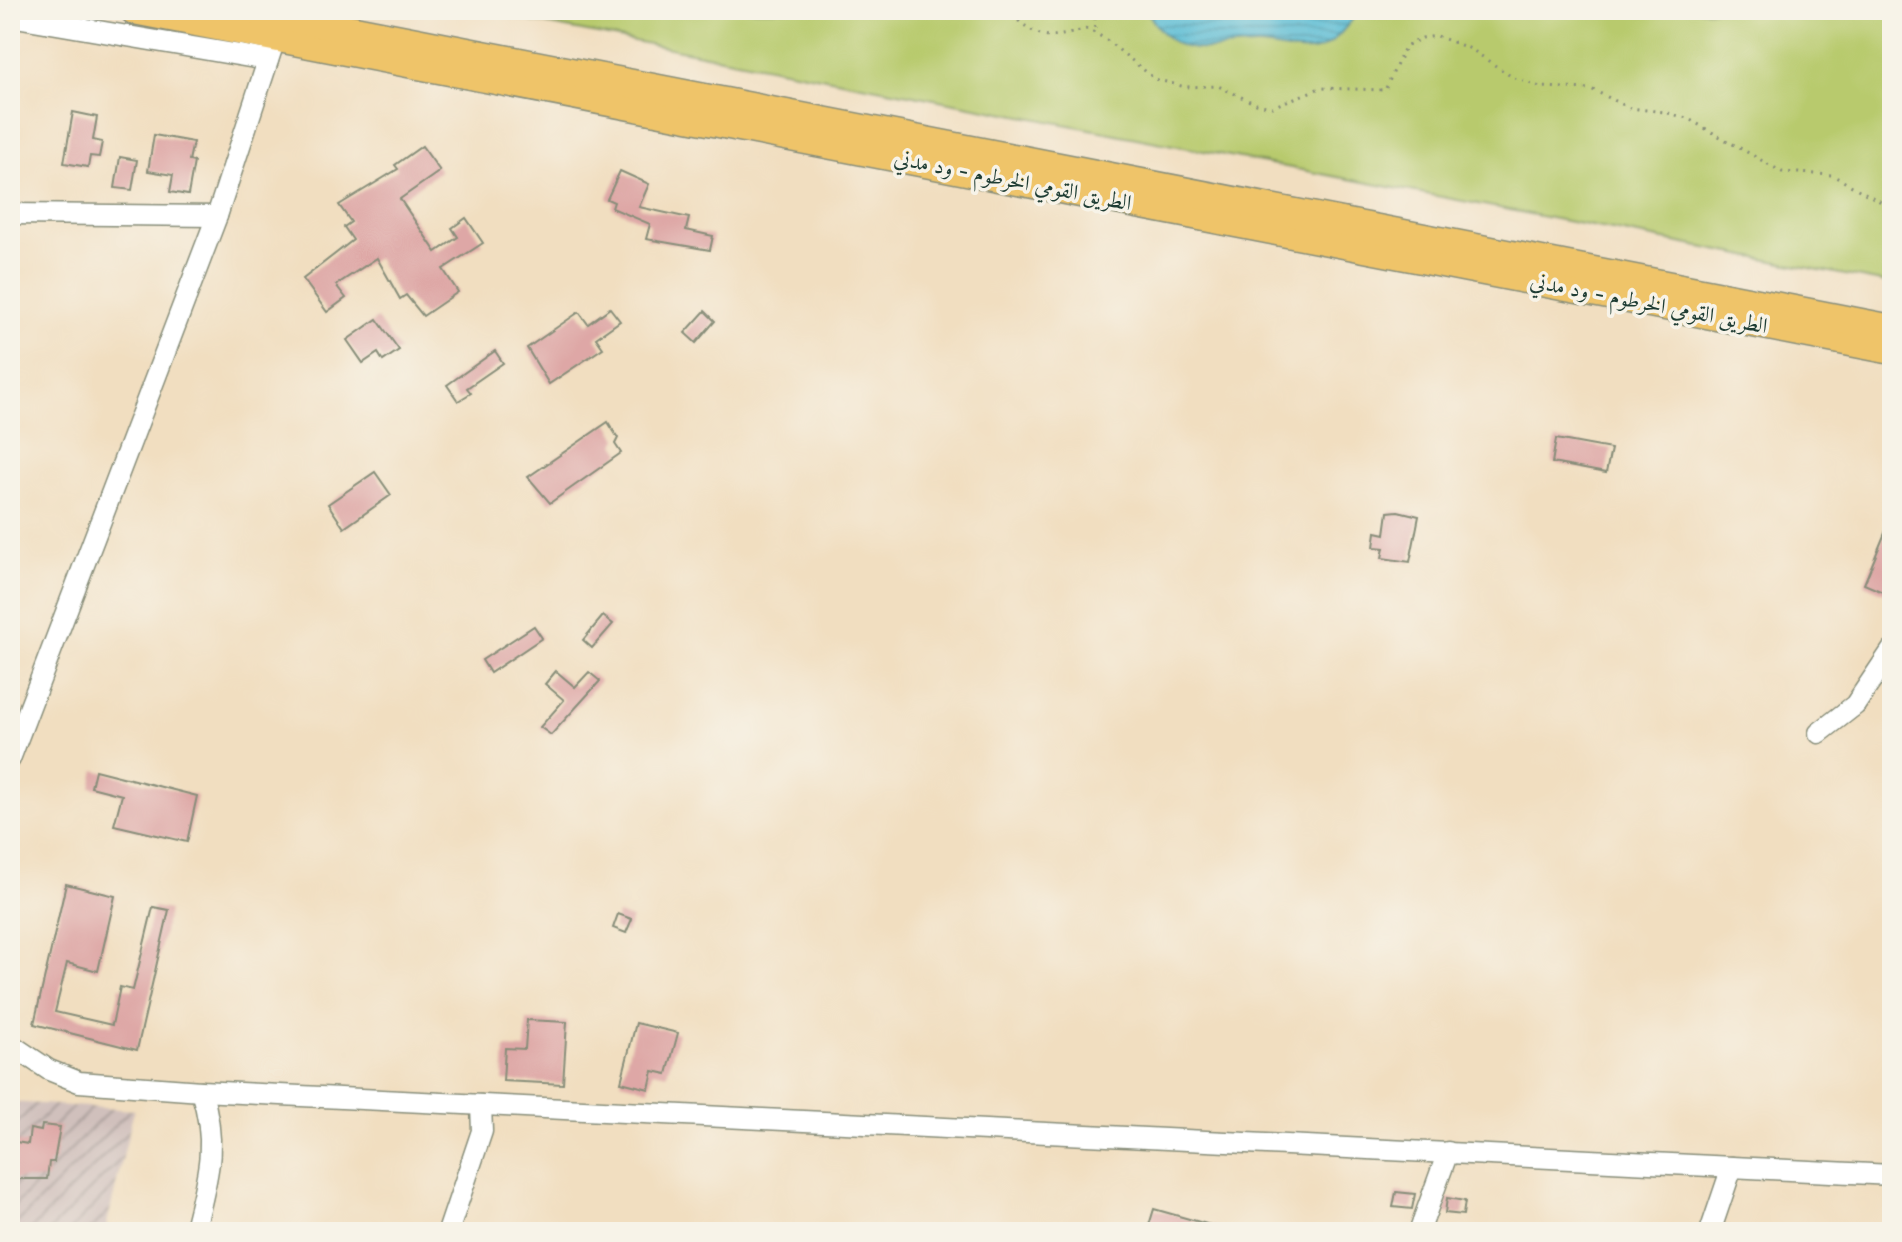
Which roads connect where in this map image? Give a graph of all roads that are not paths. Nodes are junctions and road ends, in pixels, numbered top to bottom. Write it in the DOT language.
graph roads {
  1 [pos="134,10"];
  2 [pos="252,10"];
  3 [pos="10,16"];
  4 [pos="275,38"];
  5 [pos="10,214"];
  6 [pos="217,216"];
  7 [pos="1892,329"];
  8 [pos="1892,350"];
  9 [pos="1892,650"];
  10 [pos="1819,733"];
  11 [pos="10,759"];
  12 [pos="10,1044"];
  13 [pos="201,1091"];
  14 [pos="481,1105"];
  15 [pos="1448,1152"];
  16 [pos="1732,1167"];
  17 [pos="1892,1175"];
  18 [pos="194,1232"];
  19 [pos="448,1232"];
  20 [pos="1407,1232"];
  21 [pos="1419,1232"];
  22 [pos="1710,1232"];
  1 -- 4 [label="highway, الطريق القومي الخرطوم - ود مدني"];
  2 -- 4 [label="highway, الطريق القومي الخرطوم - ود مدني"];
  3 -- 4 [label="street"];
  4 -- 6 [label="street"];
  4 -- 7 [label="highway, الطريق القومي الخرطوم - ود مدني"];
  4 -- 8 [label="highway, الطريق القومي الخرطوم - ود مدني"];
  5 -- 6 [label="street"];
  6 -- 11 [label="street"];
  9 -- 10 [label="street"];
  12 -- 13 [label="street"];
  13 -- 14 [label="street"];
  13 -- 18 [label="street"];
  14 -- 15 [label="street"];
  14 -- 19 [label="street"];
  15 -- 16 [label="street"];
  15 -- 21 [label="street"];
  16 -- 17 [label="street"];
  16 -- 22 [label="street"];
  20 -- 21 [label="street"];
}
